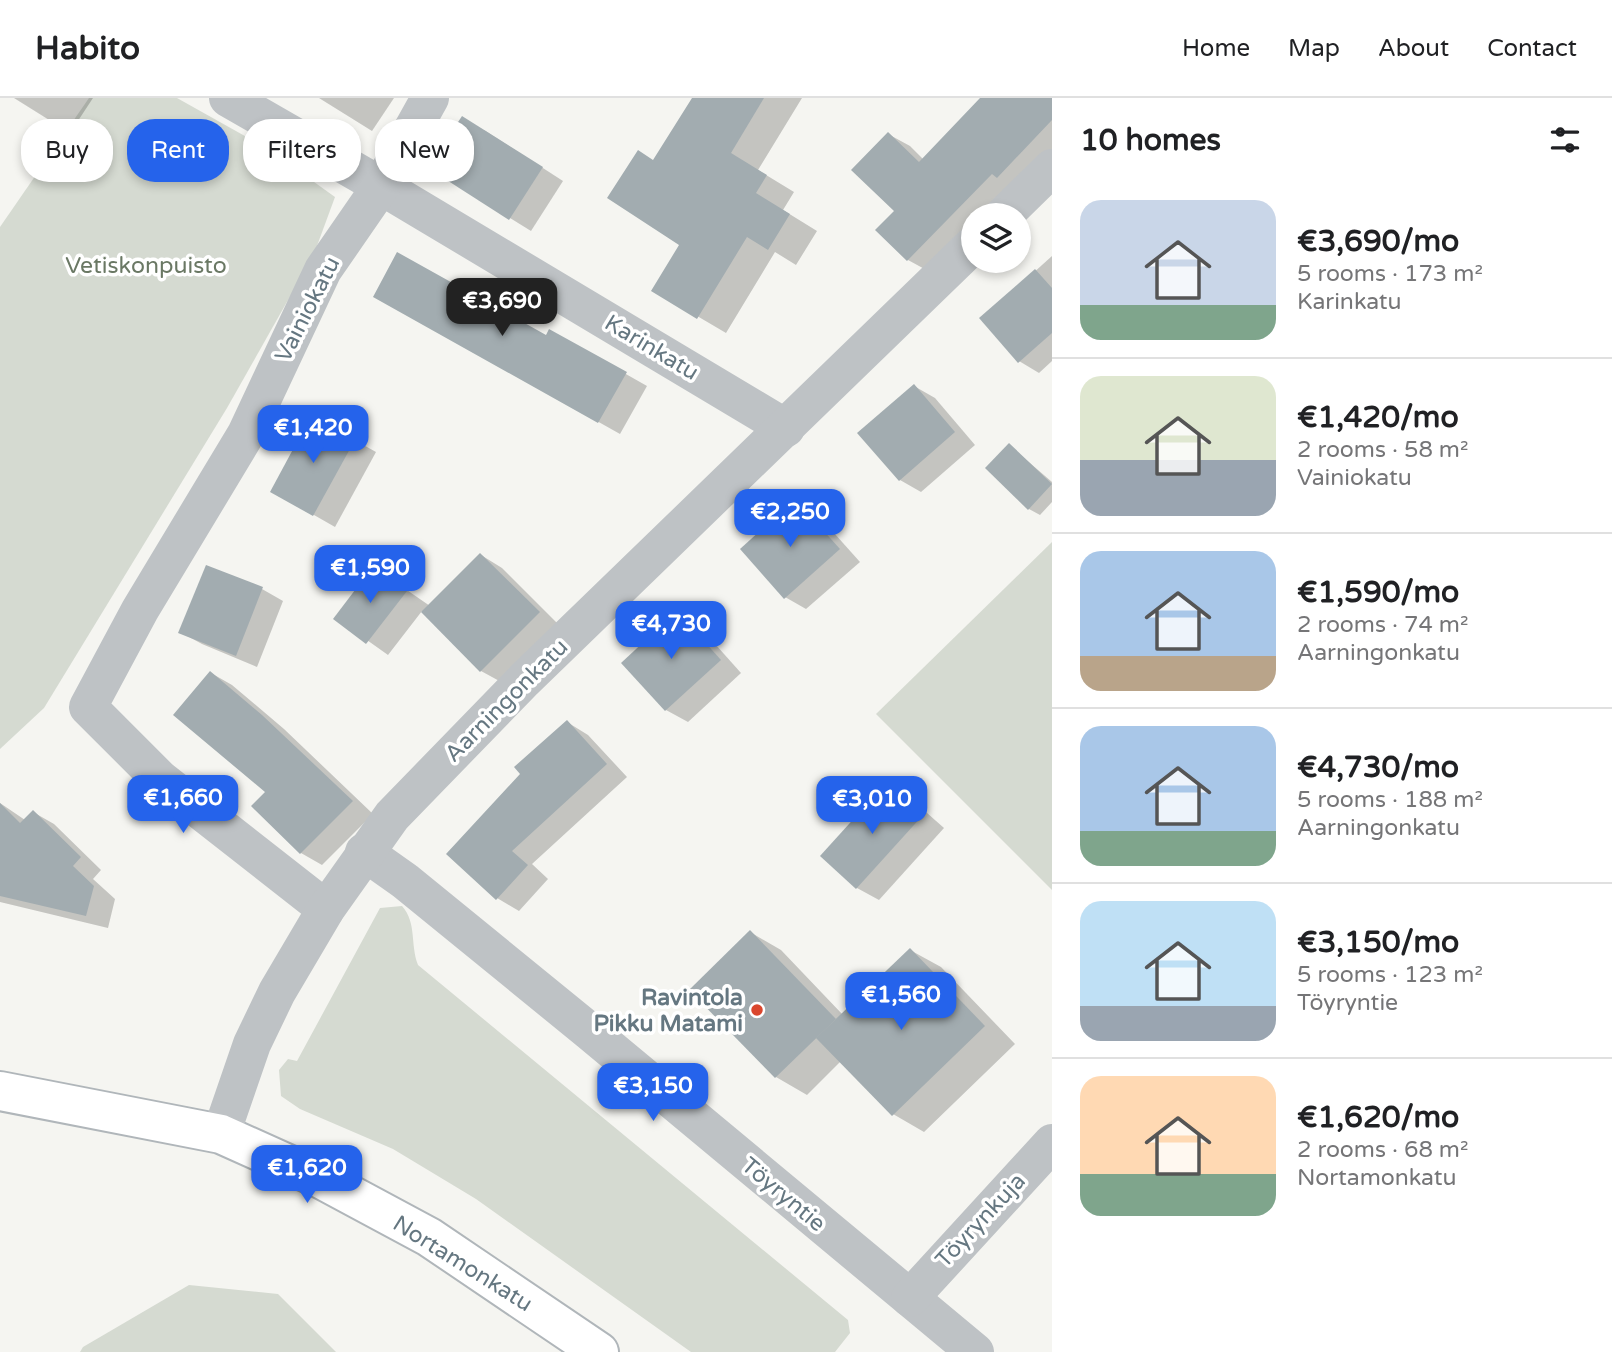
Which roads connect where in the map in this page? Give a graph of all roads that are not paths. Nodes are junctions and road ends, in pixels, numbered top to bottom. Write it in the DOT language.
graph roads {
  1 [pos="228,98"];
  2 [pos="430,98"];
  3 [pos="1052,168"];
  4 [pos="381,186"];
  5 [pos="1016,203"];
  6 [pos="961,257"];
  7 [pos="786,428"];
  8 [pos="364,852"];
  9 [pos="326,909"];
  10 [pos="0,1091"];
  11 [pos="221,1134"];
  12 [pos="1052,1143"];
  13 [pos="910,1298"];
  14 [pos="599,1352"];
  15 [pos="975,1352"];
  1 -- 4 [label="street, Karinkatu"];
  2 -- 4 [label="street, Vainiokatu"];
  3 -- 5 [label="street"];
  4 -- 7 [label="street, Karinkatu"];
  4 -- 9 [label="street, Vainiokatu"];
  6 -- 7 [label="street, Aarningonkatu"];
  7 -- 8 [label="street, Aarningonkatu"];
  8 -- 9 [label="street, Aarningonkatu"];
  8 -- 13 [label="street, Töyryntie"];
  9 -- 11 [label="street, Aarningonkatu"];
  10 -- 11 [label="main road, Nortamonkatu"];
  11 -- 14 [label="main road, Nortamonkatu"];
  12 -- 13 [label="street, Töyrynkuja"];
  13 -- 15 [label="street, Töyryntie"];
}
